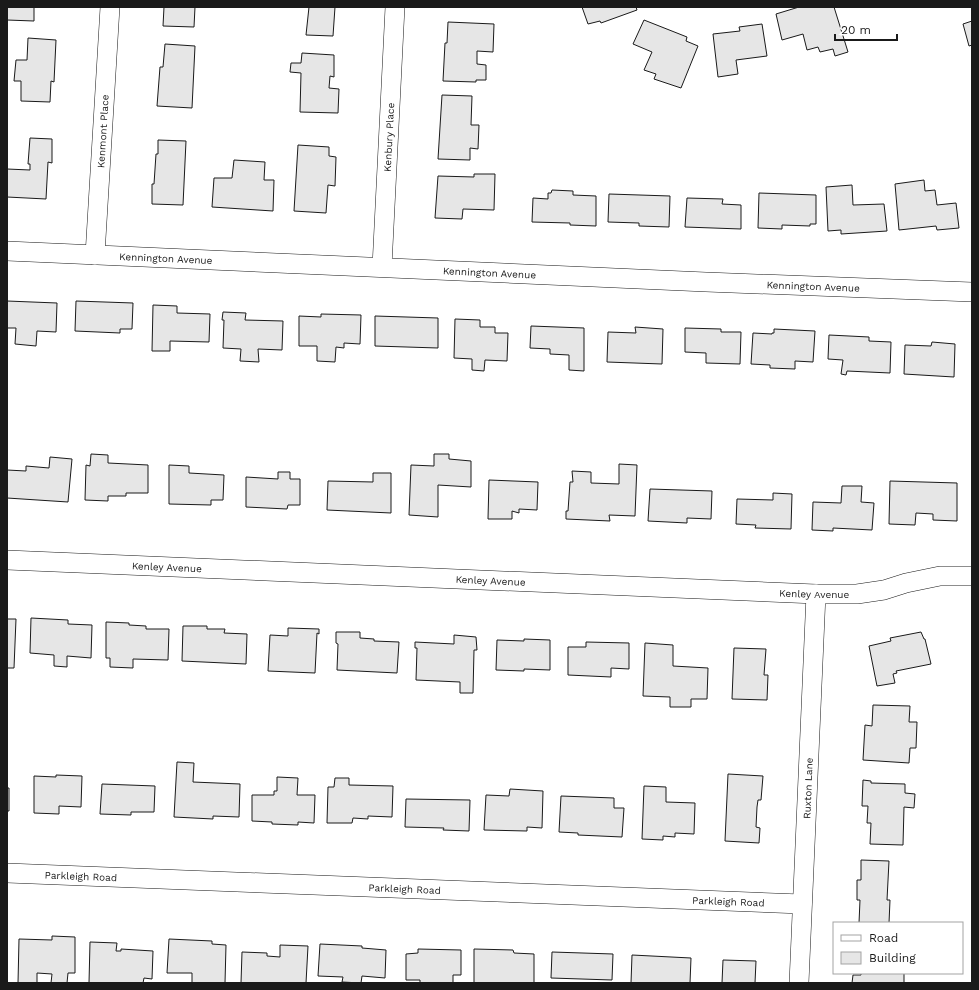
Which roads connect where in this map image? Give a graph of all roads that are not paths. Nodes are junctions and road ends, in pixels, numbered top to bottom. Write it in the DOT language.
graph roads {
  1 [pos="110,7"];
  2 [pos="395,7"];
  3 [pos="7,251"];
  4 [pos="95,255"];
  5 [pos="382,267"];
  6 [pos="972,292"];
  7 [pos="7,560"];
  8 [pos="972,576"];
  9 [pos="816,594"];
  10 [pos="7,873"];
  11 [pos="802,904"];
  12 [pos="799,983"];
  1 -- 4 [label="street, Kenmont Place"];
  2 -- 5 [label="street, Kenbury Place"];
  3 -- 4 [label="street, Kennington Avenue"];
  4 -- 5 [label="street, Kennington Avenue"];
  5 -- 6 [label="street, Kennington Avenue"];
  7 -- 9 [label="street, Kenley Avenue"];
  8 -- 9 [label="street, Kenley Avenue"];
  9 -- 11 [label="street, Ruxton Lane"];
  10 -- 11 [label="street, Parkleigh Road"];
  11 -- 12 [label="street, Ruxton Lane"];
}
